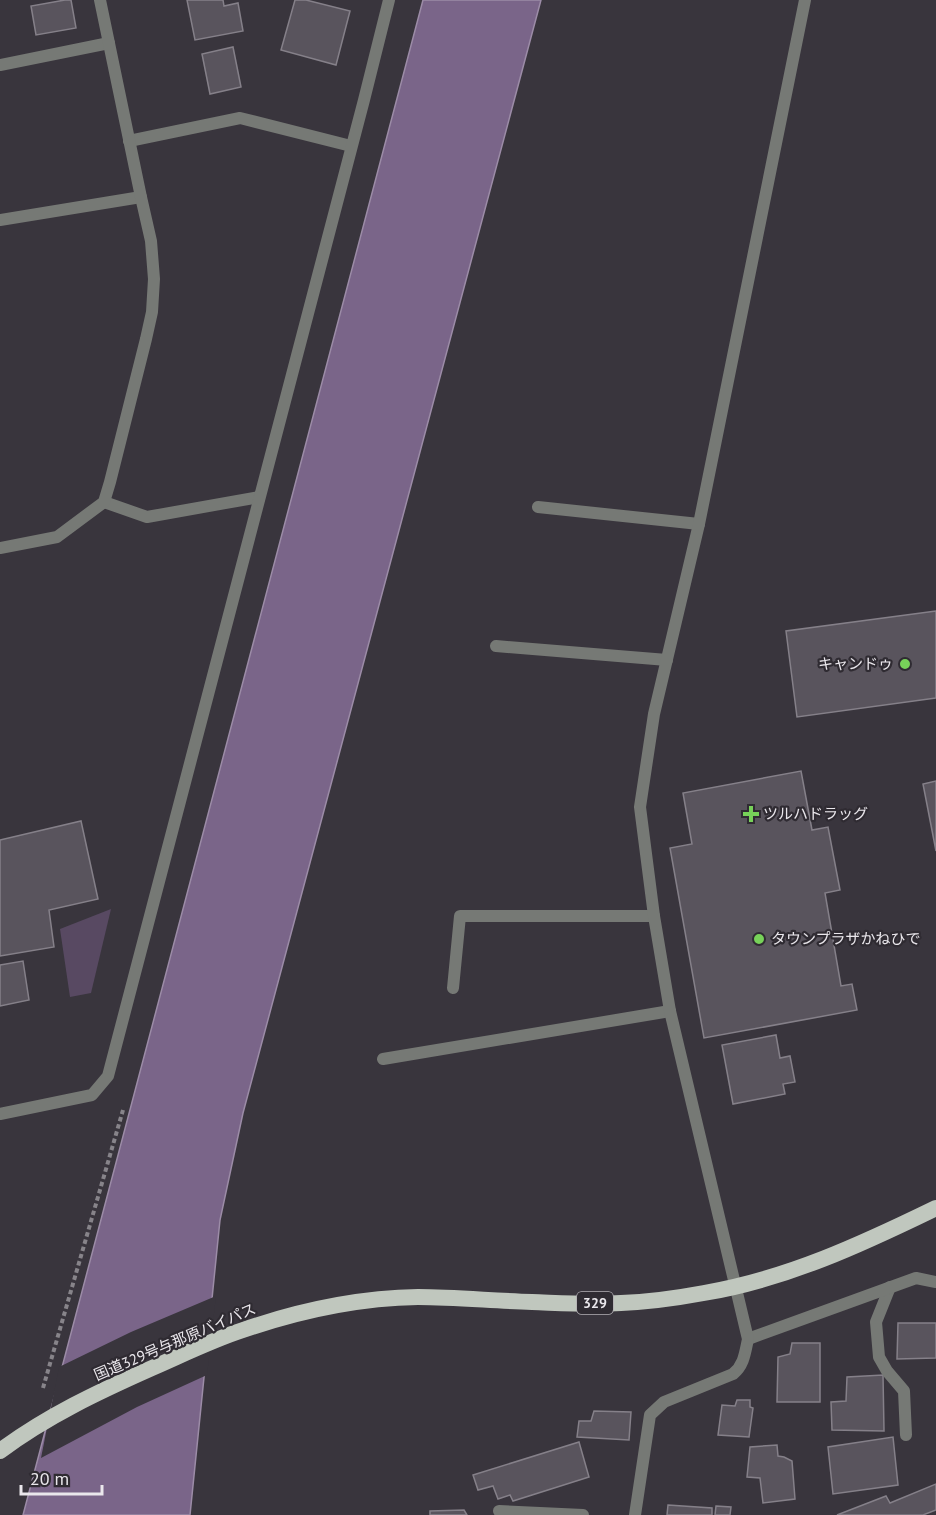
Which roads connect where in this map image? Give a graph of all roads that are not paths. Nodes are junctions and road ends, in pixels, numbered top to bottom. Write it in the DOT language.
graph roads {
  1 [pos="100,0"];
  2 [pos="387,0"];
  3 [pos="805,0"];
  4 [pos="109,43"];
  5 [pos="0,65"];
  6 [pos="129,141"];
  7 [pos="351,146"];
  8 [pos="141,197"];
  9 [pos="0,220"];
  10 [pos="259,497"];
  11 [pos="104,502"];
  12 [pos="538,507"];
  13 [pos="699,524"];
  14 [pos="0,548"];
  15 [pos="496,646"];
  16 [pos="667,660"];
  17 [pos="654,916"];
  18 [pos="453,988"];
  19 [pos="670,1011"];
  20 [pos="383,1059"];
  21 [pos="0,1114"];
  22 [pos="936,1208"];
  23 [pos="936,1282"];
  24 [pos="735,1287"];
  25 [pos="890,1287"];
  26 [pos="748,1339"];
  27 [pos="906,1435"];
  28 [pos="0,1451"];
  29 [pos="499,1511"];
  30 [pos="584,1515"];
  31 [pos="635,1515"];
  1 -- 4 [label="street"];
  2 -- 7 [label="street"];
  3 -- 13 [label="street"];
  4 -- 5 [label="street"];
  4 -- 6 [label="street"];
  6 -- 7 [label="street"];
  6 -- 8 [label="street"];
  7 -- 10 [label="street"];
  8 -- 9 [label="street"];
  8 -- 11 [label="street"];
  10 -- 11 [label="street"];
  10 -- 21 [label="street"];
  11 -- 14 [label="street"];
  12 -- 13 [label="street"];
  13 -- 16 [label="street"];
  15 -- 16 [label="street"];
  16 -- 17 [label="street"];
  17 -- 18 [label="street"];
  17 -- 19 [label="street"];
  19 -- 20 [label="street"];
  19 -- 24 [label="street"];
  22 -- 24 [label="highway, 国道329号与那原バイパス / 329"];
  23 -- 25 [label="street"];
  24 -- 26 [label="street"];
  24 -- 28 [label="highway, 国道329号与那原バイパス / 329"];
  25 -- 26 [label="street"];
  25 -- 27 [label="street"];
  26 -- 31 [label="street"];
  29 -- 30 [label="street"];
}
